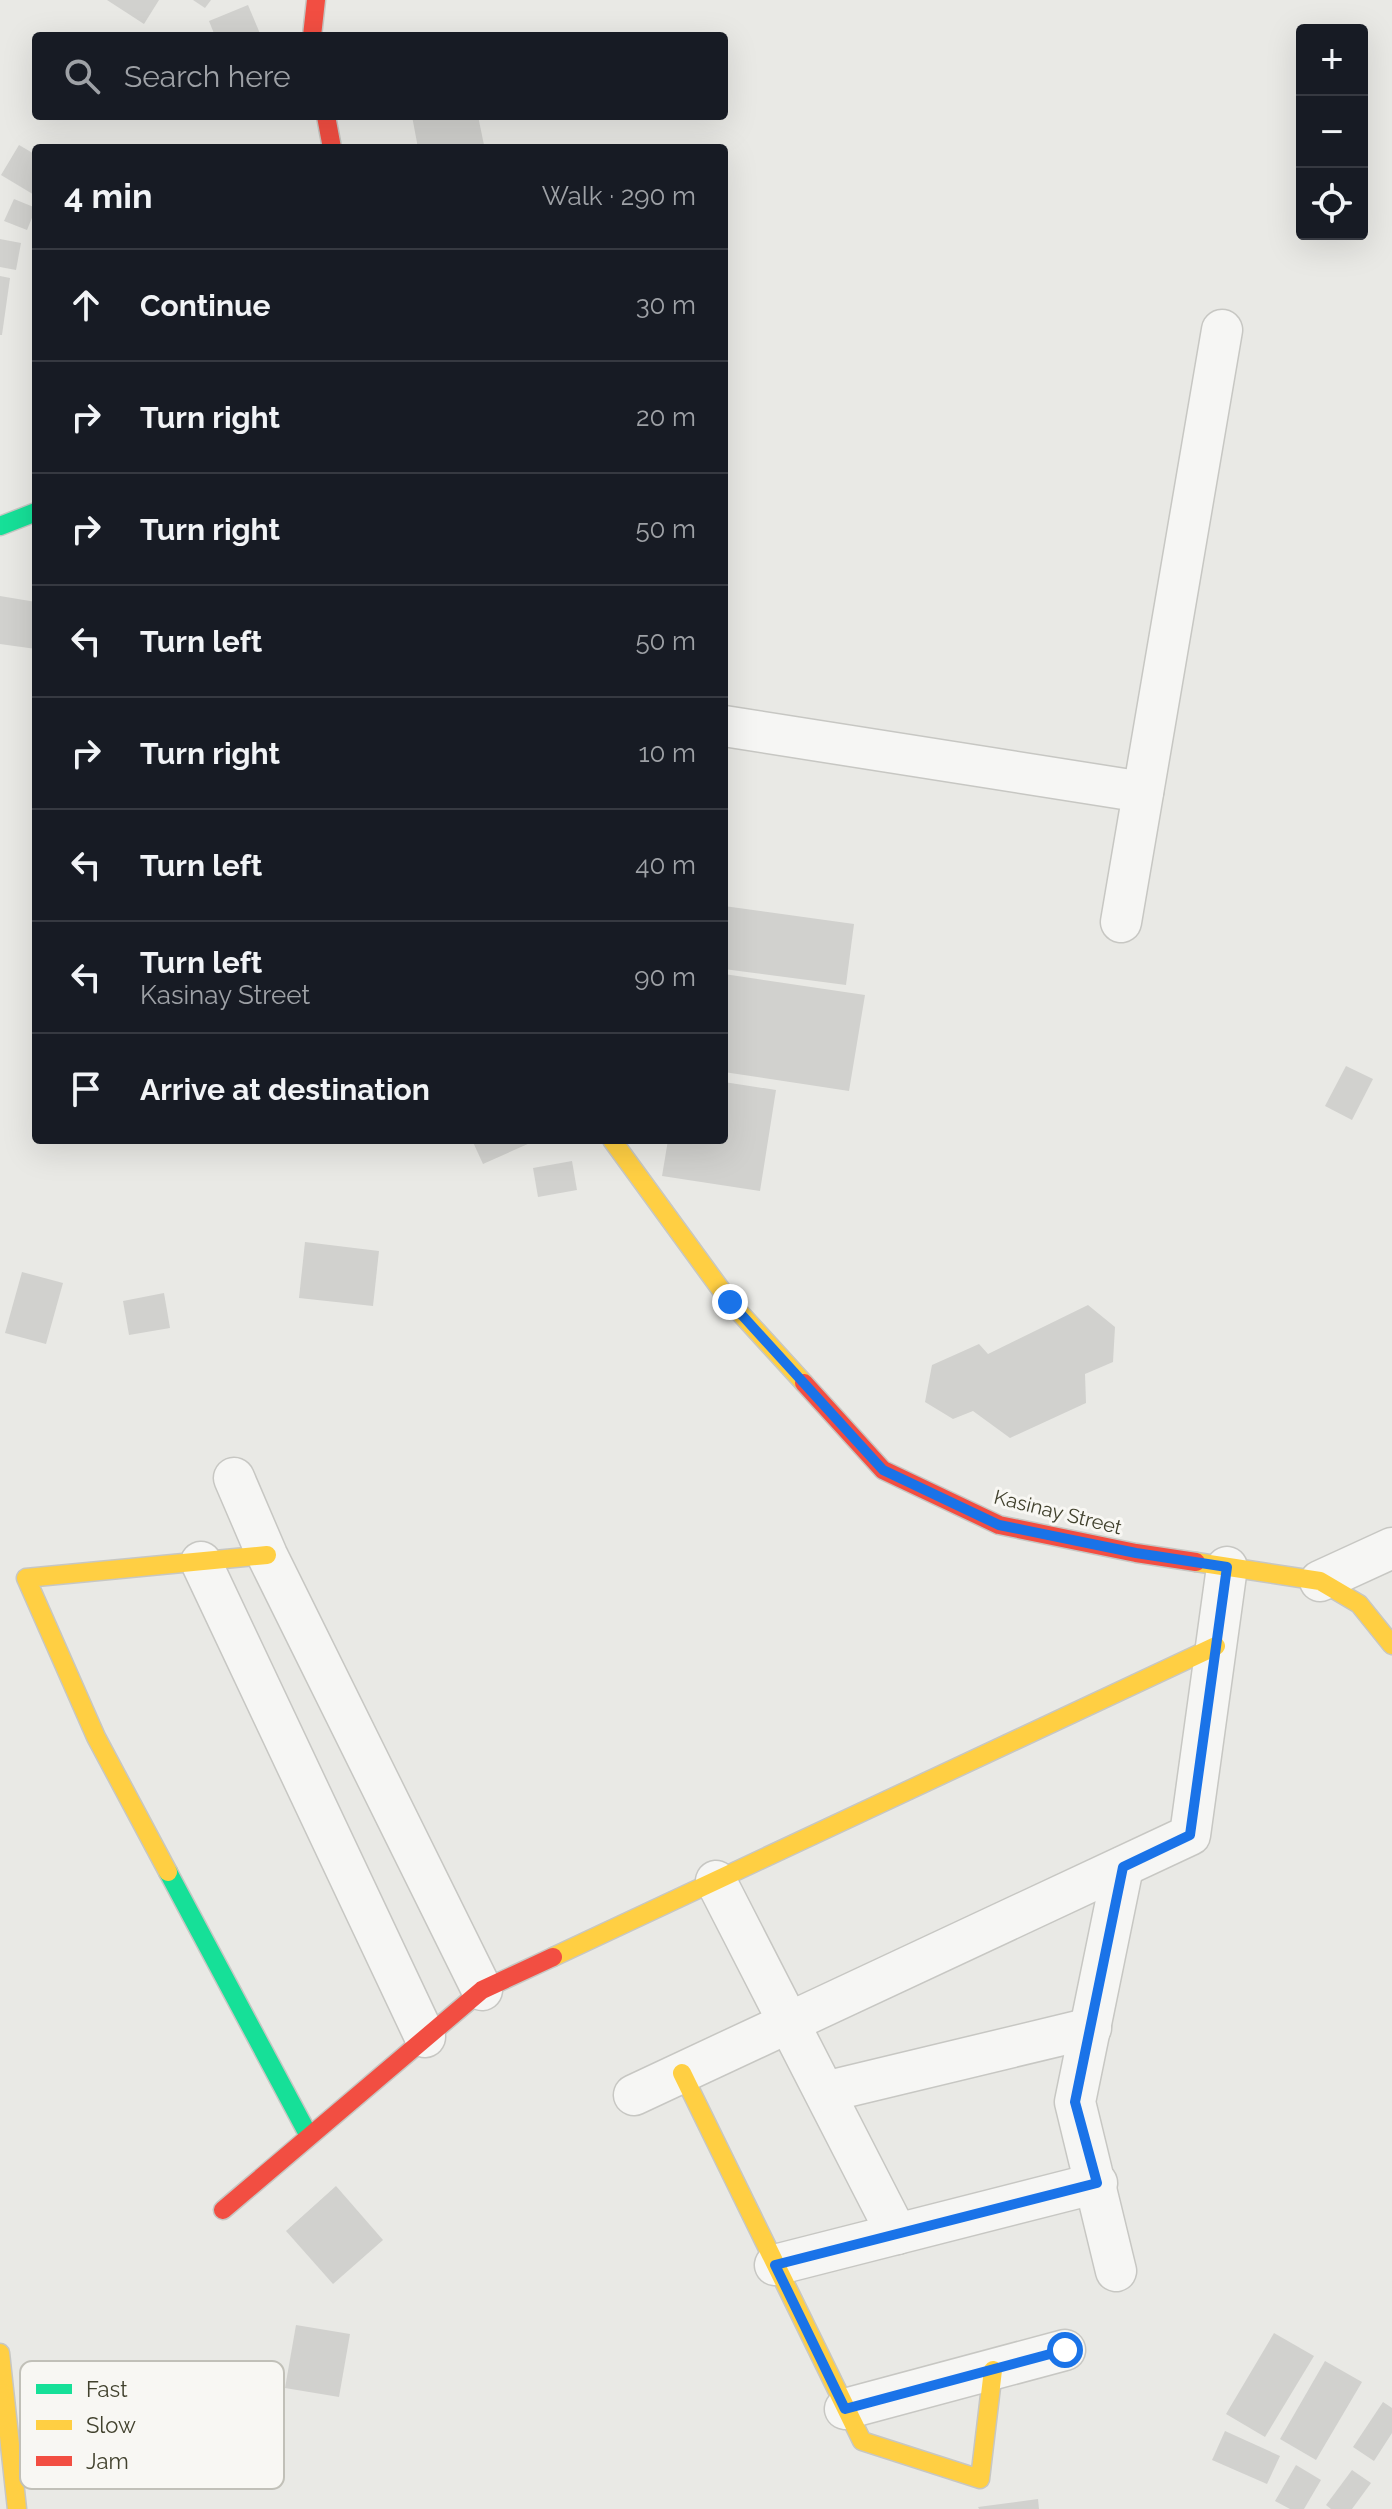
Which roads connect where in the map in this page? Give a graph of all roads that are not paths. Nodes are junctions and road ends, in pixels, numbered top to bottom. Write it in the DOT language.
graph roads {
  1 [pos="316,0"];
  2 [pos="312,32"];
  3 [pos="327,120"];
  4 [pos="331,144"];
  5 [pos="1222,330"];
  6 [pos="32,514"];
  7 [pos="0,526"];
  8 [pos="728,727"];
  9 [pos="1143,792"];
  10 [pos="1121,922"];
  11 [pos="615,1144"];
  12 [pos="234,1478"];
  13 [pos="1392,1548"];
  14 [pos="267,1555"];
  15 [pos="201,1562"];
  16 [pos="1227,1567"];
  17 [pos="1320,1581"];
  18 [pos="1375,1603"];
  19 [pos="1392,1645"];
  20 [pos="1216,1646"];
  21 [pos="1123,1867"];
  22 [pos="716,1881"];
  23 [pos="482,1990"];
  24 [pos="790,2022"];
  25 [pos="1091,2028"];
  26 [pos="425,2037"];
  27 [pos="682,2073"];
  28 [pos="825,2092"];
  29 [pos="634,2095"];
  30 [pos="309,2136"];
  31 [pos="1097,2183"];
  32 [pos="223,2210"];
  33 [pos="897,2234"];
  34 [pos="775,2265"];
  35 [pos="1116,2271"];
  36 [pos="1065,2350"];
  37 [pos="0,2353"];
  38 [pos="993,2370"];
  39 [pos="845,2409"];
  40 [pos="17,2509"];
  1 -- 2 [label="street"];
  3 -- 4 [label="street"];
  5 -- 9 [label="street"];
  6 -- 7 [label="street"];
  8 -- 9 [label="street"];
  9 -- 10 [label="street"];
  11 -- 16 [label="street, Kasinay Street"];
  12 -- 14 [label="street"];
  13 -- 17 [label="street"];
  14 -- 15 [label="street"];
  14 -- 23 [label="street"];
  15 -- 26 [label="street"];
  15 -- 30 [label="street"];
  16 -- 17 [label="street, Kasinay Street"];
  16 -- 20 [label="street"];
  17 -- 18 [label="street, Kasinay Street"];
  18 -- 19 [label="street, Kasinay Street"];
  20 -- 21 [label="street"];
  20 -- 22 [label="street"];
  21 -- 24 [label="street"];
  21 -- 25 [label="street"];
  22 -- 23 [label="street"];
  22 -- 24 [label="street"];
  23 -- 26 [label="street"];
  24 -- 27 [label="street"];
  24 -- 28 [label="street"];
  25 -- 28 [label="street"];
  25 -- 31 [label="street"];
  26 -- 30 [label="street"];
  27 -- 29 [label="street"];
  27 -- 34 [label="street"];
  28 -- 33 [label="street"];
  30 -- 32 [label="street"];
  31 -- 33 [label="street"];
  31 -- 35 [label="street"];
  33 -- 34 [label="street"];
  34 -- 39 [label="street"];
  36 -- 38 [label="street"];
  37 -- 40 [label="street"];
  38 -- 39 [label="street"];
  38 -- 39 [label="street"];
}
